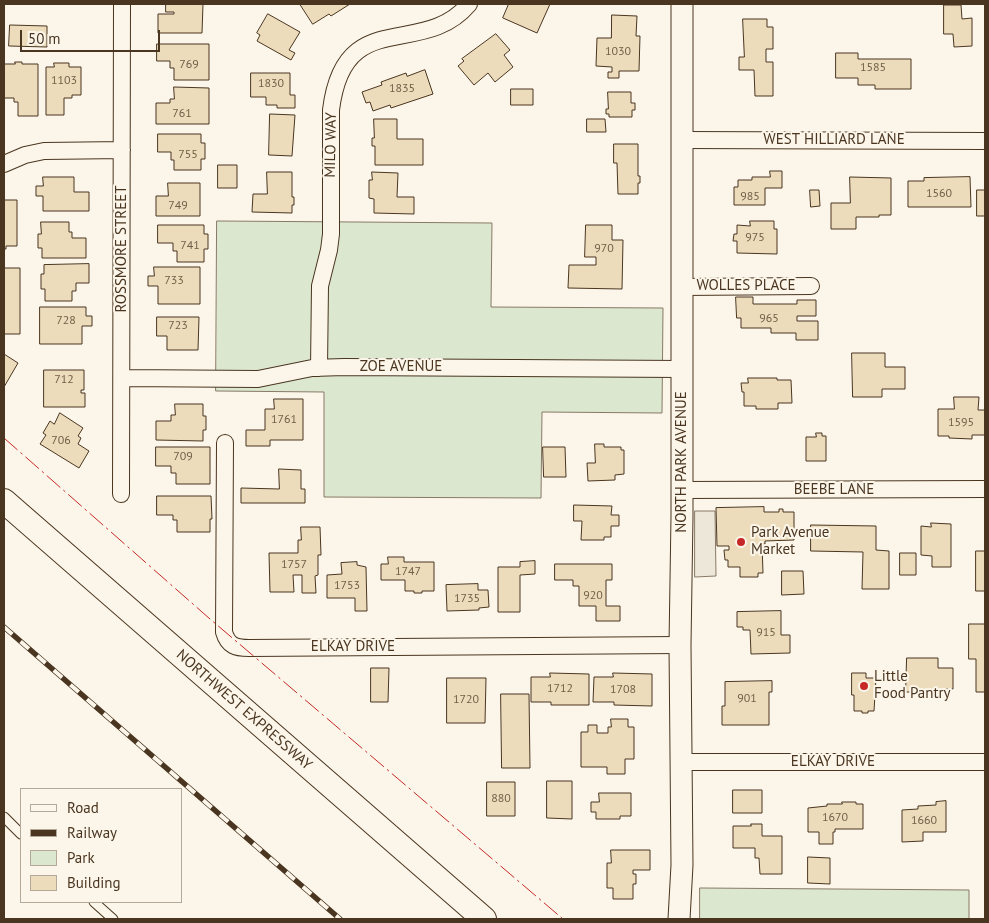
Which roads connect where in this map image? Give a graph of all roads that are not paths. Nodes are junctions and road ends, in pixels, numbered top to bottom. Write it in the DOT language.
graph roads {
  1 [pos="122,4"];
  2 [pos="469,4"];
  3 [pos="682,4"];
  4 [pos="683,140"];
  5 [pos="985,141"];
  6 [pos="122,150"];
  7 [pos="4,164"];
  8 [pos="812,286"];
  9 [pos="681,287"];
  10 [pos="319,368"];
  11 [pos="682,369"];
  12 [pos="122,378"];
  13 [pos="225,443"];
  14 [pos="985,489"];
  15 [pos="682,490"];
  16 [pos="121,494"];
  17 [pos="4,501"];
  18 [pos="680,645"];
  19 [pos="680,762"];
  20 [pos="985,762"];
  21 [pos="4,817"];
  22 [pos="20,833"];
  23 [pos="95,903"];
  24 [pos="113,919"];
  25 [pos="484,919"];
  26 [pos="679,919"];
  1 -- 6 [label="street, ROSSMORE STREET"];
  2 -- 10 [label="street, MILO WAY"];
  3 -- 4 [label="street, NORTH PARK AVENUE"];
  4 -- 5 [label="street, WEST HILLIARD LANE"];
  4 -- 9 [label="street, NORTH PARK AVENUE"];
  6 -- 7 [label="street"];
  6 -- 12 [label="street, ROSSMORE STREET"];
  8 -- 9 [label="street, WOLLES PLACE"];
  9 -- 11 [label="street, NORTH PARK AVENUE"];
  10 -- 11 [label="street, ZOE AVENUE"];
  10 -- 12 [label="street, ZOE AVENUE"];
  11 -- 15 [label="street, NORTH PARK AVENUE"];
  12 -- 16 [label="street, ROSSMORE STREET"];
  13 -- 18 [label="street, ELKAY DRIVE"];
  14 -- 15 [label="street, BEEBE LANE"];
  15 -- 18 [label="street, NORTH PARK AVENUE"];
  17 -- 25 [label="main road, NORTHWEST EXPRESSWAY"];
  18 -- 19 [label="street, NORTH PARK AVENUE"];
  19 -- 20 [label="street, ELKAY DRIVE"];
  19 -- 26 [label="street, NORTH PARK AVENUE"];
  21 -- 22 [label="lane"];
  23 -- 24 [label="lane"];
}
